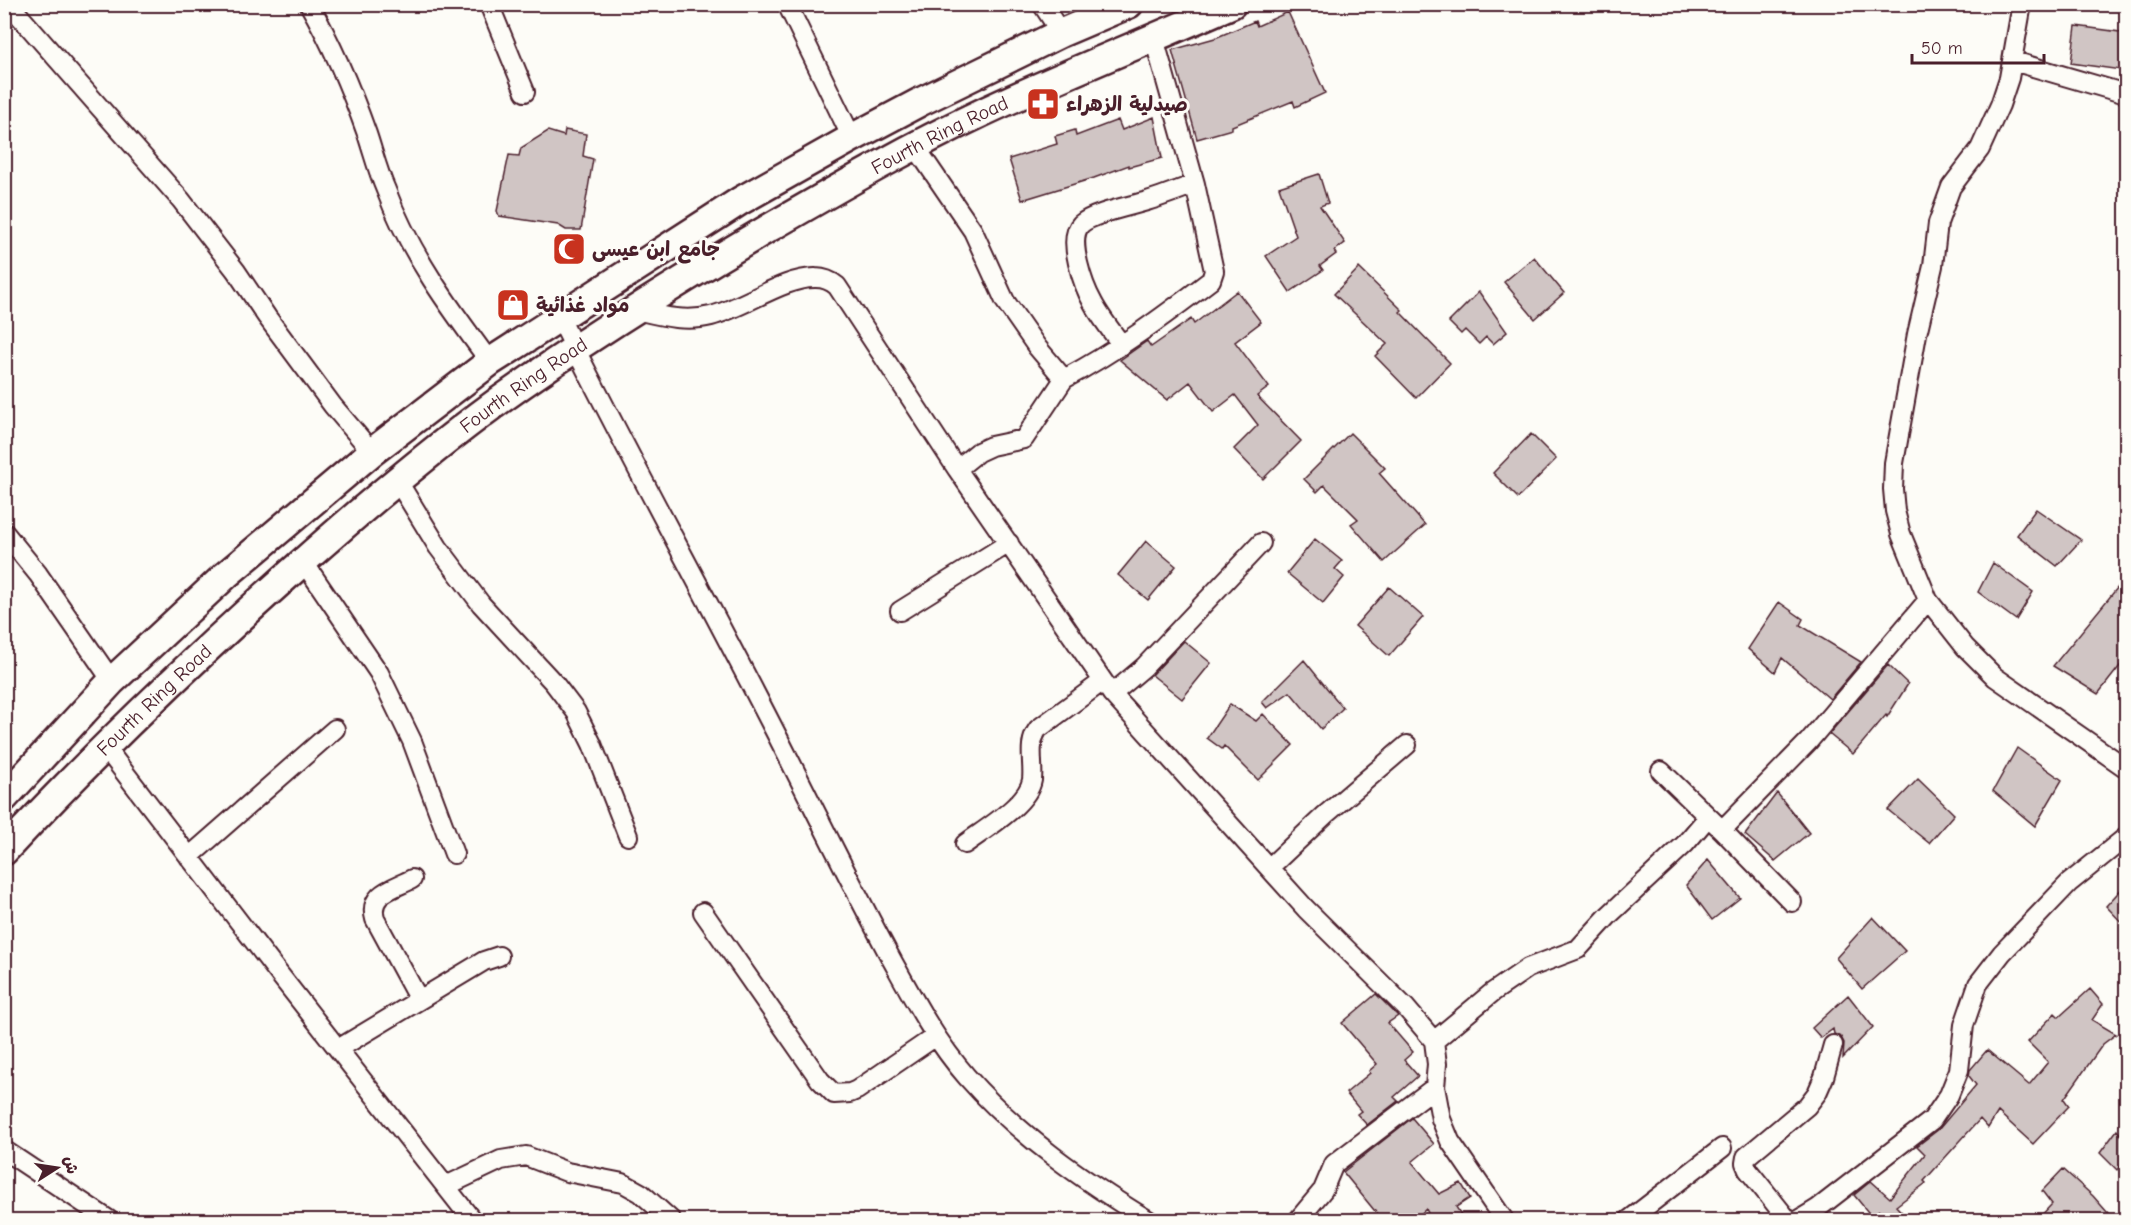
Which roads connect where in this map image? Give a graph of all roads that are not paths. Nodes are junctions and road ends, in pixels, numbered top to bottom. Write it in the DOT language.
graph roads {
  1 [pos="9,4"];
  2 [pos="309,4"];
  3 [pos="489,4"];
  4 [pos="788,4"];
  5 [pos="1042,4"];
  6 [pos="1129,4"];
  7 [pos="1232,4"];
  8 [pos="2022,4"];
  9 [pos="1061,33"];
  10 [pos="1154,38"];
  11 [pos="2013,61"];
  12 [pos="525,92"];
  13 [pos="2127,94"];
  14 [pos="852,138"];
  15 [pos="915,146"];
  16 [pos="1195,184"];
  17 [pos="632,309"];
  18 [pos="560,316"];
  19 [pos="1122,345"];
  20 [pos="576,349"];
  21 [pos="490,362"];
  22 [pos="1064,379"];
  23 [pos="372,452"];
  24 [pos="957,469"];
  25 [pos="397,480"];
  26 [pos="7,539"];
  27 [pos="1009,543"];
  28 [pos="1261,543"];
  29 [pos="303,561"];
  30 [pos="1928,600"];
  31 [pos="900,611"];
  32 [pos="112,681"];
  33 [pos="1107,687"];
  34 [pos="335,729"];
  35 [pos="1407,745"];
  36 [pos="105,747"];
  37 [pos="2127,768"];
  38 [pos="1661,771"];
  39 [pos="4,798"];
  40 [pos="1708,817"];
  41 [pos="1722,830"];
  42 [pos="628,836"];
  43 [pos="2127,837"];
  44 [pos="965,844"];
  45 [pos="4,851"];
  46 [pos="454,854"];
  47 [pos="189,857"];
  48 [pos="1269,868"];
  49 [pos="412,879"];
  50 [pos="1792,902"];
  51 [pos="703,912"];
  52 [pos="499,956"];
  53 [pos="419,1000"];
  54 [pos="936,1036"];
  55 [pos="1434,1041"];
  56 [pos="1833,1045"];
  57 [pos="338,1049"];
  58 [pos="1435,1087"];
  59 [pos="1722,1148"];
  60 [pos="4,1150"];
  61 [pos="446,1186"];
  62 [pos="1824,1215"];
  63 [pos="109,1221"];
  64 [pos="472,1221"];
  65 [pos="671,1221"];
  66 [pos="1148,1221"];
  67 [pos="1298,1221"];
  68 [pos="1504,1221"];
  69 [pos="1629,1221"];
  70 [pos="1788,1221"];
  71 [pos="1799,1221"];
  1 -- 23 [label="street"];
  2 -- 21 [label="street"];
  3 -- 12 [label="street"];
  4 -- 14 [label="street"];
  5 -- 9 [label="street"];
  6 -- 9 [label="main road, Fourth Ring Road"];
  7 -- 10 [label="main road, Fourth Ring Road"];
  8 -- 11 [label="street"];
  9 -- 14 [label="main road, Fourth Ring Road"];
  10 -- 15 [label="main road, Fourth Ring Road"];
  10 -- 16 [label="street"];
  11 -- 13 [label="street"];
  11 -- 30 [label="street"];
  14 -- 18 [label="main road, Fourth Ring Road"];
  15 -- 17 [label="main road, Fourth Ring Road"];
  15 -- 22 [label="street"];
  16 -- 19 [label="street"];
  16 -- 19 [label="street"];
  17 -- 20 [label="main road, Fourth Ring Road"];
  17 -- 24 [label="street"];
  18 -- 20 [label="street"];
  18 -- 21 [label="main road, Fourth Ring Road"];
  19 -- 22 [label="street"];
  20 -- 25 [label="main road, Fourth Ring Road"];
  20 -- 54 [label="street"];
  21 -- 23 [label="main road, Fourth Ring Road"];
  22 -- 24 [label="street"];
  23 -- 32 [label="main road, Fourth Ring Road"];
  24 -- 27 [label="street"];
  25 -- 29 [label="main road, Fourth Ring Road"];
  25 -- 42 [label="street"];
  26 -- 32 [label="street"];
  27 -- 31 [label="street"];
  27 -- 33 [label="street"];
  28 -- 33 [label="street"];
  29 -- 36 [label="main road, Fourth Ring Road"];
  29 -- 46 [label="street"];
  30 -- 37 [label="street"];
  30 -- 41 [label="street"];
  32 -- 39 [label="main road, Fourth Ring Road"];
  33 -- 44 [label="street"];
  33 -- 48 [label="street"];
  34 -- 47 [label="street"];
  35 -- 48 [label="street"];
  36 -- 45 [label="main road, Fourth Ring Road"];
  36 -- 47 [label="street"];
  38 -- 40 [label="street"];
  40 -- 41 [label="street"];
  40 -- 55 [label="street"];
  41 -- 50 [label="street"];
  43 -- 62 [label="street"];
  47 -- 57 [label="street"];
  48 -- 55 [label="street"];
  49 -- 53 [label="street"];
  51 -- 54 [label="street"];
  52 -- 53 [label="street"];
  53 -- 57 [label="street"];
  54 -- 66 [label="street"];
  55 -- 58 [label="street"];
  56 -- 70 [label="street"];
  57 -- 61 [label="street"];
  58 -- 67 [label="street"];
  58 -- 68 [label="street"];
  59 -- 69 [label="street"];
  60 -- 63 [label="street"];
  61 -- 64 [label="street"];
  61 -- 65 [label="street"];
  62 -- 71 [label="street"];
}
